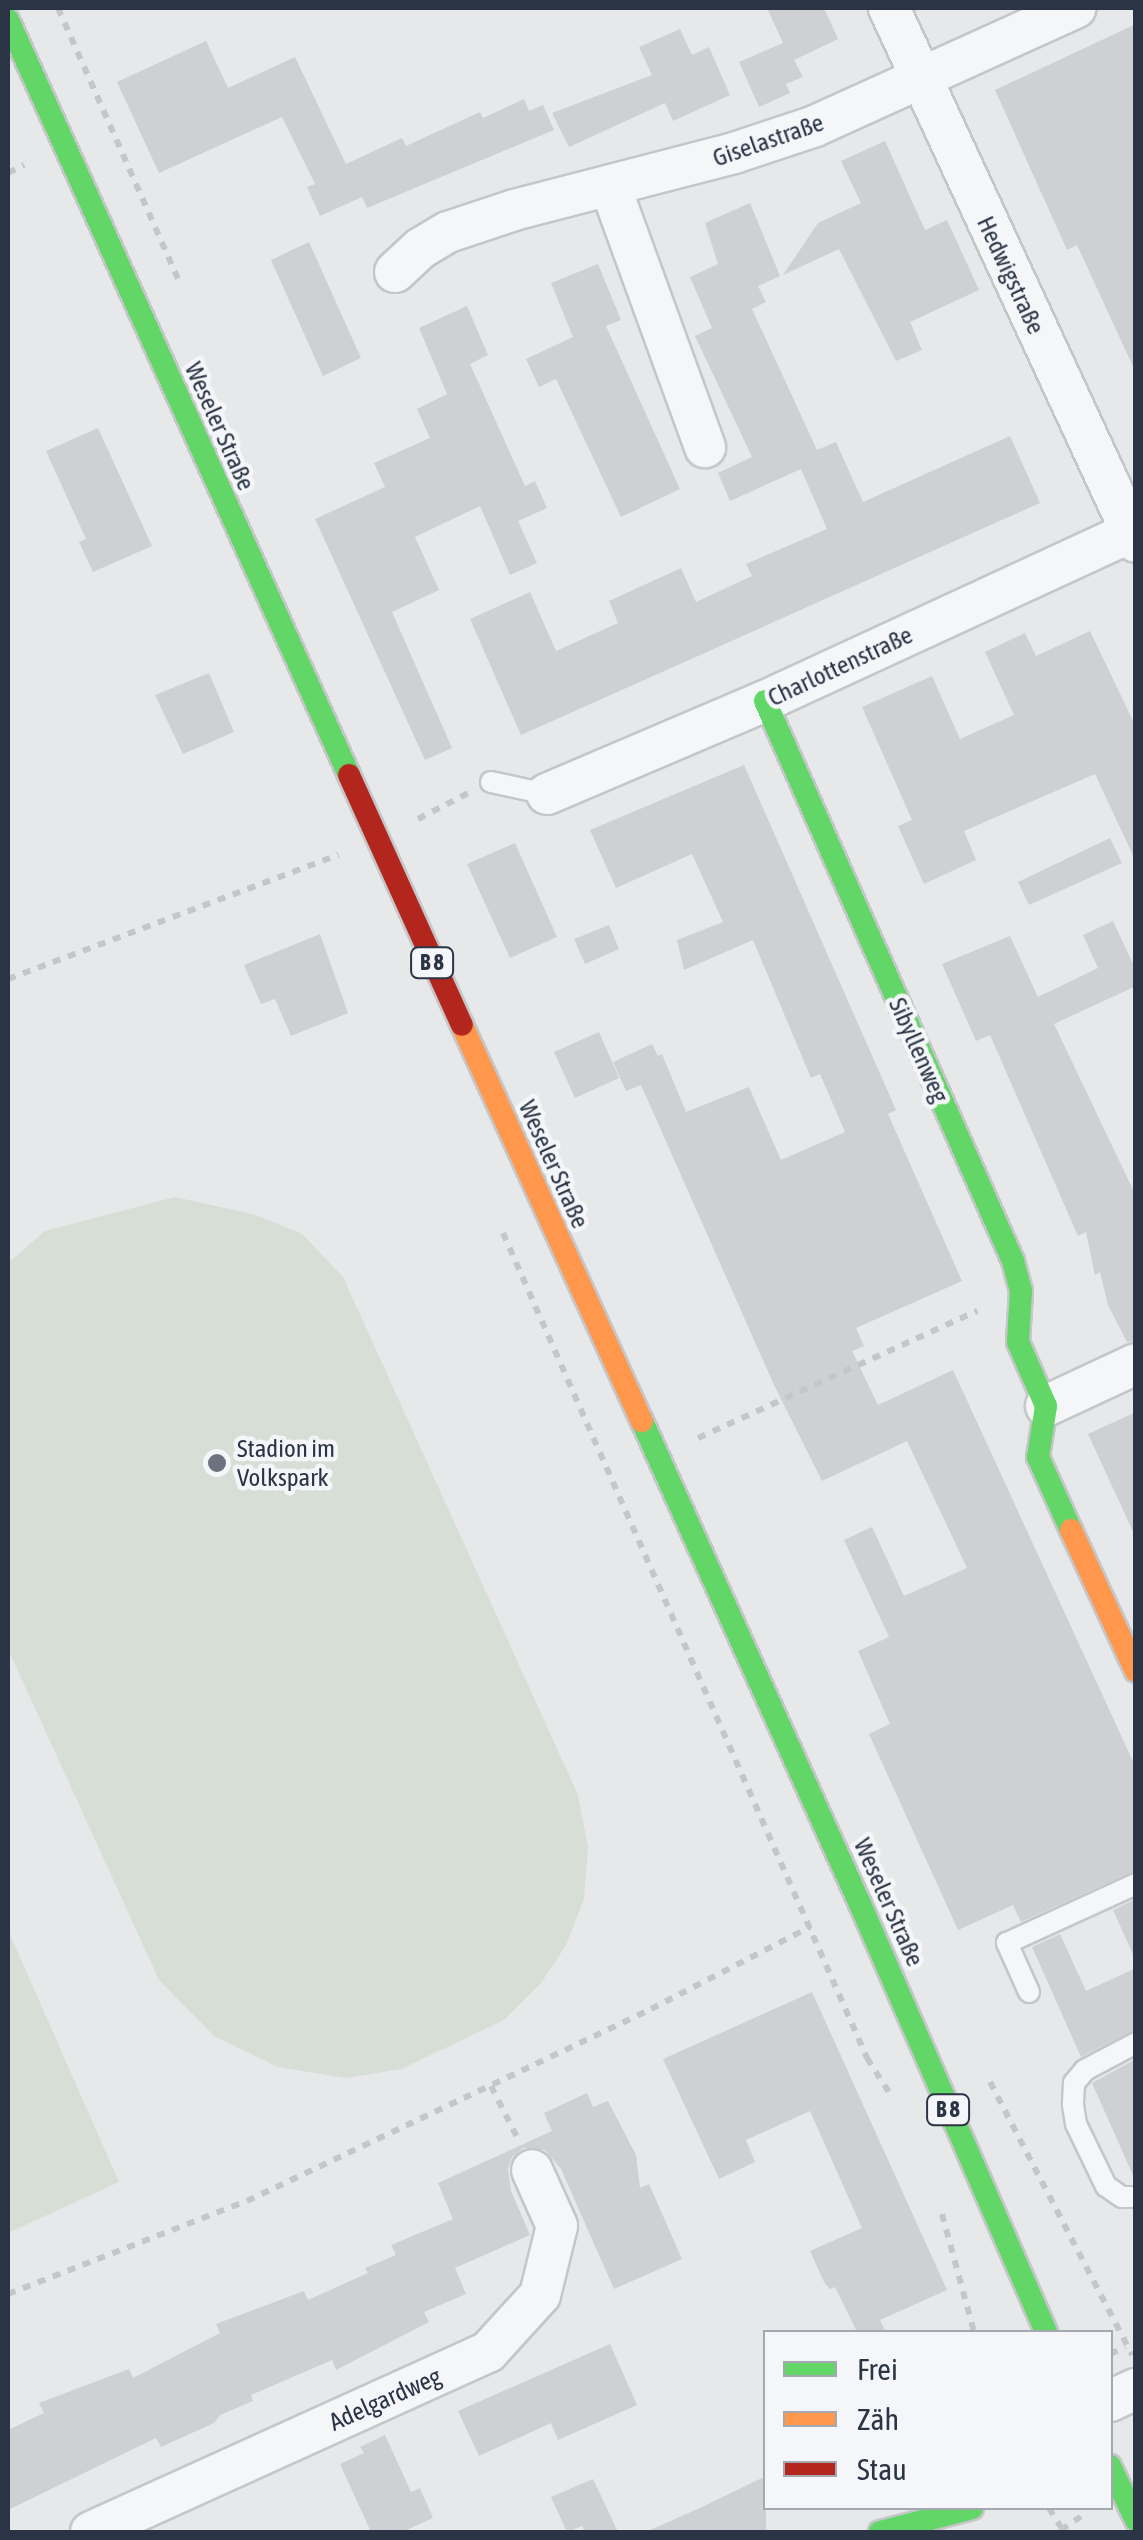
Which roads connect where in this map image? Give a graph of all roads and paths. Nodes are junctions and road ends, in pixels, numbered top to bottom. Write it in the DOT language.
graph roads {
  1 [pos="889,8"];
  2 [pos="1075,8"];
  3 [pos="8,20"];
  4 [pos="920,79"];
  5 [pos="18,153"];
  6 [pos="24,166"];
  7 [pos="8,173"];
  8 [pos="32,184"];
  9 [pos="610,186"];
  10 [pos="395,272"];
  11 [pos="705,447"];
  12 [pos="1133,537"];
  13 [pos="765,701"];
  14 [pos="492,782"];
  15 [pos="546,794"];
  16 [pos="418,819"];
  17 [pos="328,837"];
  18 [pos="376,839"];
  19 [pos="337,856"];
  20 [pos="345,874"];
  21 [pos="8,979"];
  22 [pos="497,1219"];
  23 [pos="1020,1291"];
  24 [pos="1136,1364"];
  25 [pos="1046,1406"];
  26 [pos="688,1443"];
  27 [pos="1136,1670"];
  28 [pos="1136,1884"];
  29 [pos="860,1904"];
  30 [pos="810,1927"];
  31 [pos="1030,1992"];
  32 [pos="1136,2044"];
  33 [pos="491,2086"];
  34 [pos="901,2112"];
  35 [pos="532,2170"];
  36 [pos="1136,2197"];
  37 [pos="941,2210"];
  38 [pos="1010,2256"];
  39 [pos="8,2294"];
  40 [pos="1008,2314"];
  41 [pos="973,2330"];
  42 [pos="1045,2330"];
  43 [pos="1126,2347"];
  44 [pos="1113,2353"];
  45 [pos="1136,2388"];
  46 [pos="1113,2399"];
  47 [pos="1136,2447"];
  48 [pos="1113,2461"];
  49 [pos="1113,2470"];
  50 [pos="905,2510"];
  51 [pos="964,2510"];
  52 [pos="1091,2512"];
  53 [pos="1136,2520"];
  54 [pos="1063,2531"];
  55 [pos="91,2532"];
  56 [pos="869,2532"];
  57 [pos="880,2532"];
  1 -- 4 [label="street, Hedwigstraße"];
  2 -- 4 [label="street, Giselastraße"];
  3 -- 18 [label="main road, Weseler Straße / B 8"];
  4 -- 9 [label="street, Giselastraße"];
  4 -- 12 [label="street, Hedwigstraße"];
  5 -- 6 [label="path"];
  6 -- 7 [label="path"];
  6 -- 8 [label="path"];
  9 -- 10 [label="street, Giselastraße"];
  9 -- 11 [label="street"];
  12 -- 13 [label="street, Charlottenstraße"];
  13 -- 15 [label="street, Charlottenstraße"];
  13 -- 23 [label="main road, Sibyllenweg"];
  14 -- 15 [label="lane"];
  14 -- 16 [label="path"];
  17 -- 19 [label="path"];
  18 -- 19 [label="path"];
  18 -- 29 [label="main road, Weseler Straße / B 8"];
  19 -- 20 [label="path"];
  19 -- 21 [label="path"];
  22 -- 30 [label="path"];
  23 -- 25 [label="main road, Sibyllenweg"];
  23 -- 26 [label="path"];
  24 -- 25 [label="street"];
  25 -- 27 [label="main road"];
  28 -- 31 [label="lane"];
  29 -- 30 [label="path"];
  29 -- 38 [label="main road, Weseler Straße / B 8"];
  30 -- 33 [label="path"];
  30 -- 34 [label="path"];
  32 -- 36 [label="lane"];
  33 -- 35 [label="path"];
  33 -- 39 [label="path"];
  35 -- 55 [label="street, Adelgardweg"];
  37 -- 41 [label="path"];
  38 -- 40 [label="main road"];
  38 -- 42 [label="main road, Weseler Straße / B 8"];
  43 -- 44 [label="path"];
  45 -- 46 [label="street"];
  47 -- 48 [label="street"];
  49 -- 53 [label="main road"];
  50 -- 56 [label="main road"];
  51 -- 57 [label="main road"];
  52 -- 54 [label="path"];
}
